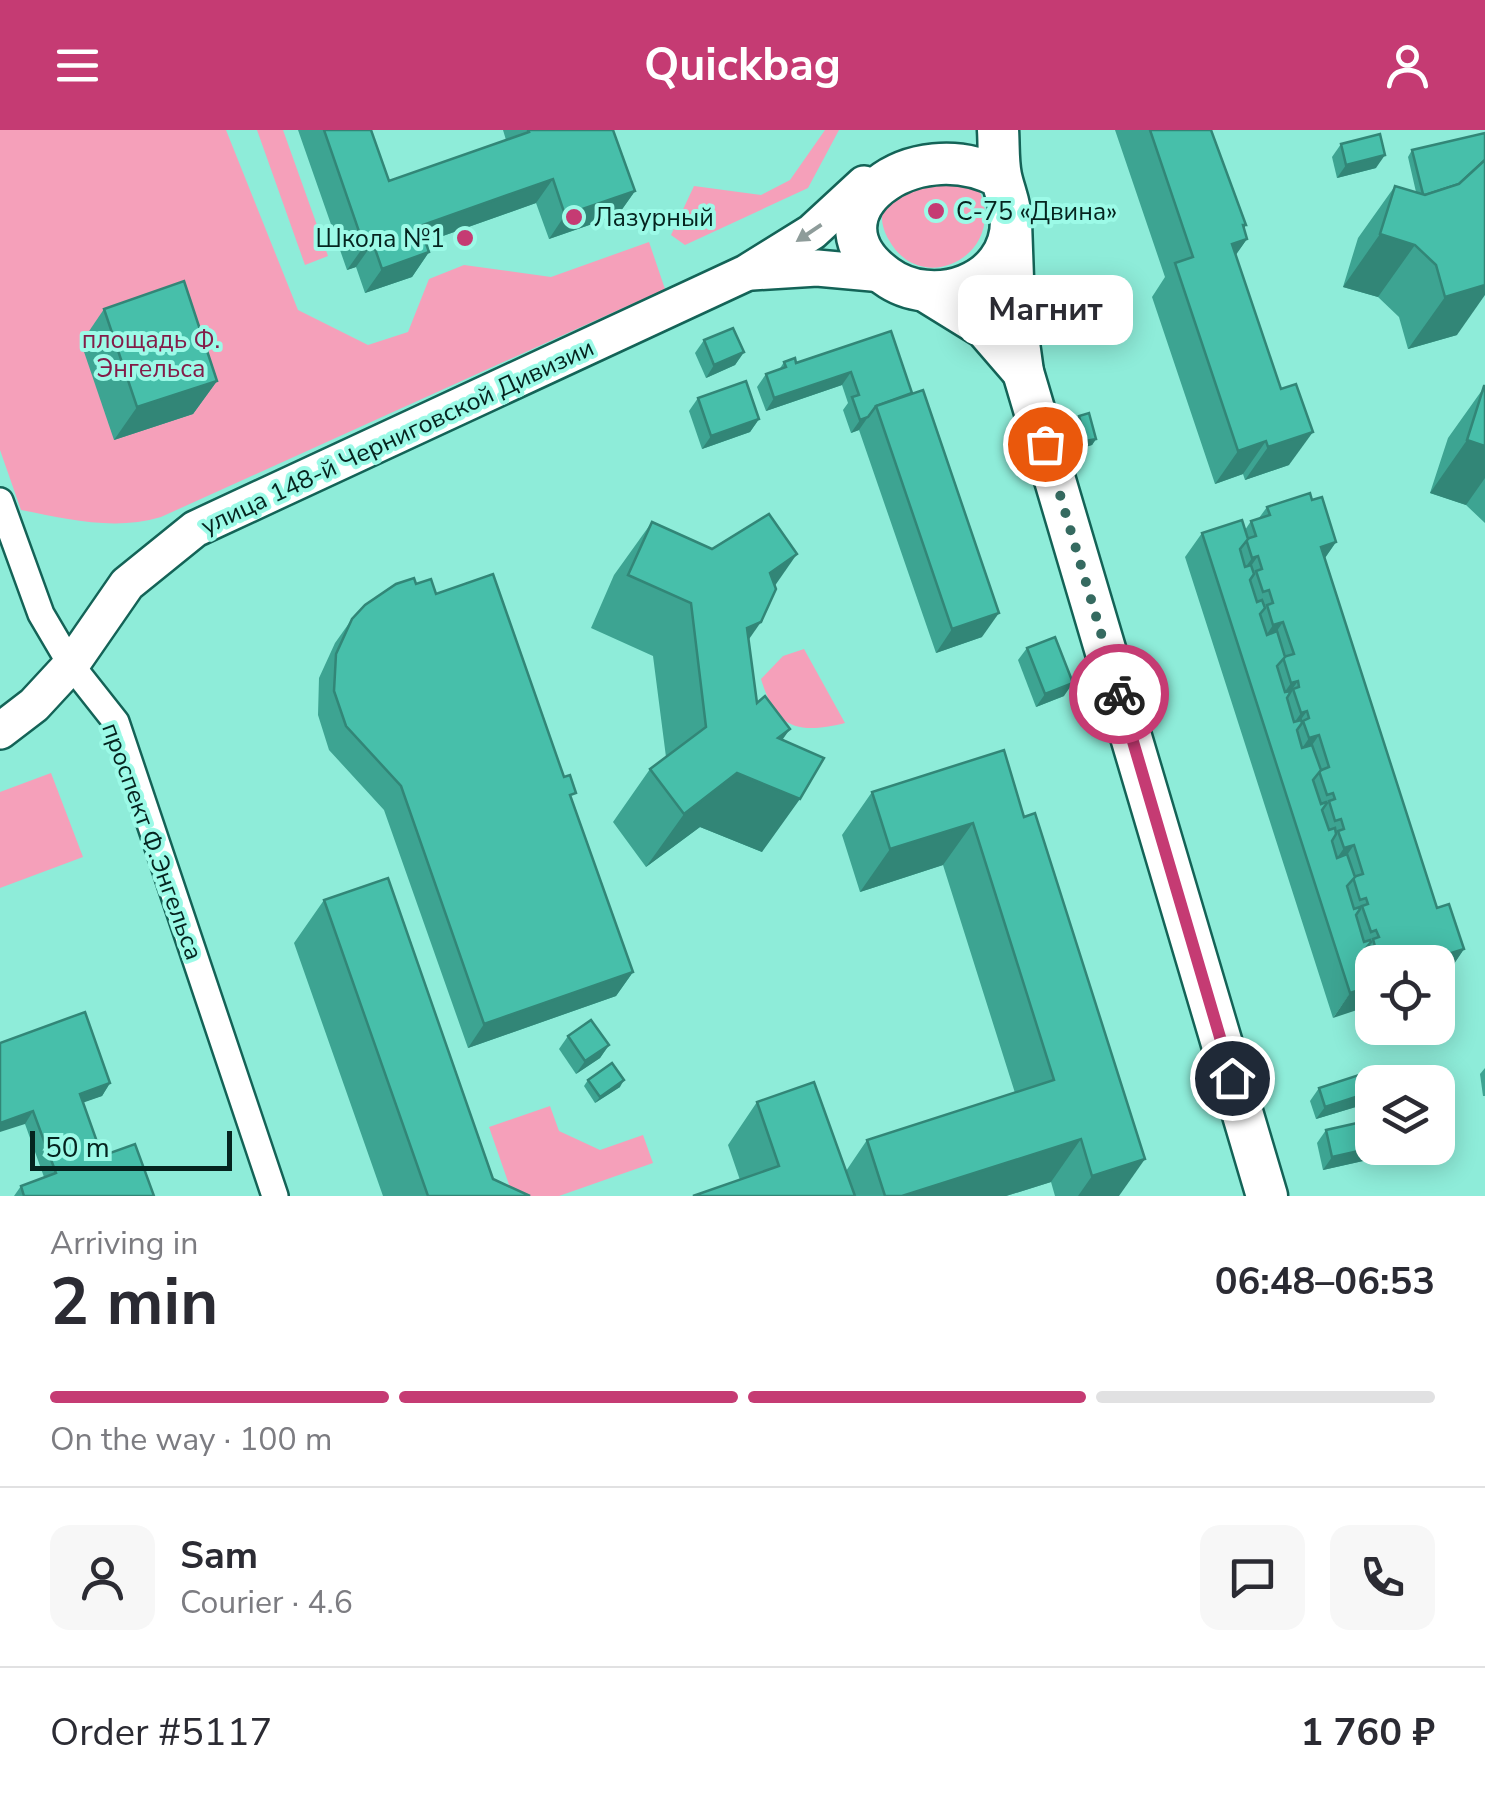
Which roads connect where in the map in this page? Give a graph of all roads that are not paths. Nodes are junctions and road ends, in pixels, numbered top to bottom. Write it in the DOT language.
graph roads {
  1 [pos="998,130"];
  2 [pos="904,140"];
  3 [pos="1001,178"];
  4 [pos="864,184"];
  5 [pos="1011,222"];
  6 [pos="746,273"];
  7 [pos="883,274"];
  8 [pos="930,294"];
  9 [pos="1023,372"];
  10 [pos="0,501"];
  11 [pos="71,665"];
  12 [pos="0,731"];
  13 [pos="275,1196"];
  14 [pos="1267,1196"];
  1 -- 3 [label="main road"];
  2 -- 3 [label="main road"];
  2 -- 4 [label="main road"];
  3 -- 5 [label="main road"];
  4 -- 6 [label="main road, улица 148-й Черниговской Дивизии, one-way"];
  4 -- 7 [label="main road"];
  5 -- 8 [label="main road"];
  5 -- 9 [label="main road"];
  6 -- 7 [label="main road, улица 148-й Черниговской Дивизии"];
  6 -- 11 [label="main road, улица 148-й Черниговской Дивизии"];
  7 -- 8 [label="main road"];
  8 -- 9 [label="main road"];
  9 -- 14 [label="main road"];
  10 -- 11 [label="street, проспект Ф.Энгельса"];
  11 -- 12 [label="main road, улица 148-й Черниговской Дивизии"];
  11 -- 13 [label="street, проспект Ф.Энгельса"];
}
